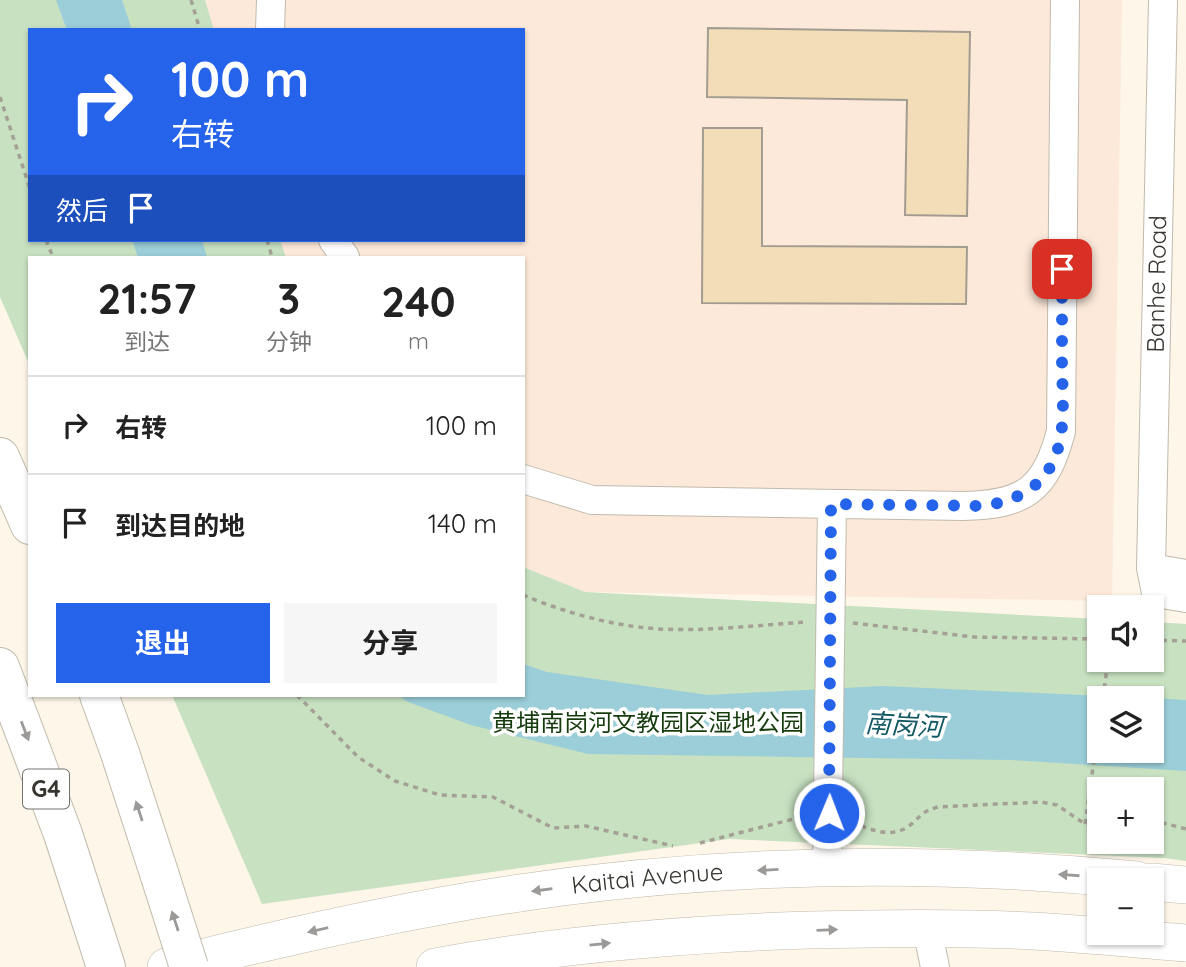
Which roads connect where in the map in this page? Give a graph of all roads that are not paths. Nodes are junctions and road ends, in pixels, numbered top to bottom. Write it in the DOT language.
graph roads {
  1 [pos="271,0"];
  2 [pos="1065,0"];
  3 [pos="1163,0"];
  4 [pos="270,28"];
  5 [pos="0,457"];
  6 [pos="525,480"];
  7 [pos="831,504"];
  8 [pos="28,520"];
  9 [pos="1186,574"];
  10 [pos="1154,581"];
  11 [pos="1186,598"];
  12 [pos="0,667"];
  13 [pos="100,697"];
  14 [pos="827,868"];
  15 [pos="1087,877"];
  16 [pos="1164,883"];
  17 [pos="1186,885"];
  18 [pos="927,929"];
  19 [pos="1186,943"];
  20 [pos="106,967"];
  21 [pos="166,967"];
  22 [pos="189,967"];
  23 [pos="435,967"];
  24 [pos="935,967"];
  1 -- 4 [label="street"];
  2 -- 7 [label="street"];
  3 -- 10 [label="street, Banhe Road"];
  5 -- 8 [label="highway"];
  6 -- 7 [label="street"];
  7 -- 14 [label="street"];
  9 -- 10 [label="street"];
  10 -- 11 [label="street"];
  12 -- 20 [label="highway, G4, one-way"];
  22 -- 13 [label="highway, one-way, bridge"];
  15 -- 14 [label="main road, Kaitai Avenue, one-way"];
  14 -- 21 [label="main road, Kaitai Avenue, one-way"];
  16 -- 17 [label="main road"];
  18 -- 19 [label="main road"];
  23 -- 18 [label="main road, one-way"];
  18 -- 24 [label="street"];
}
